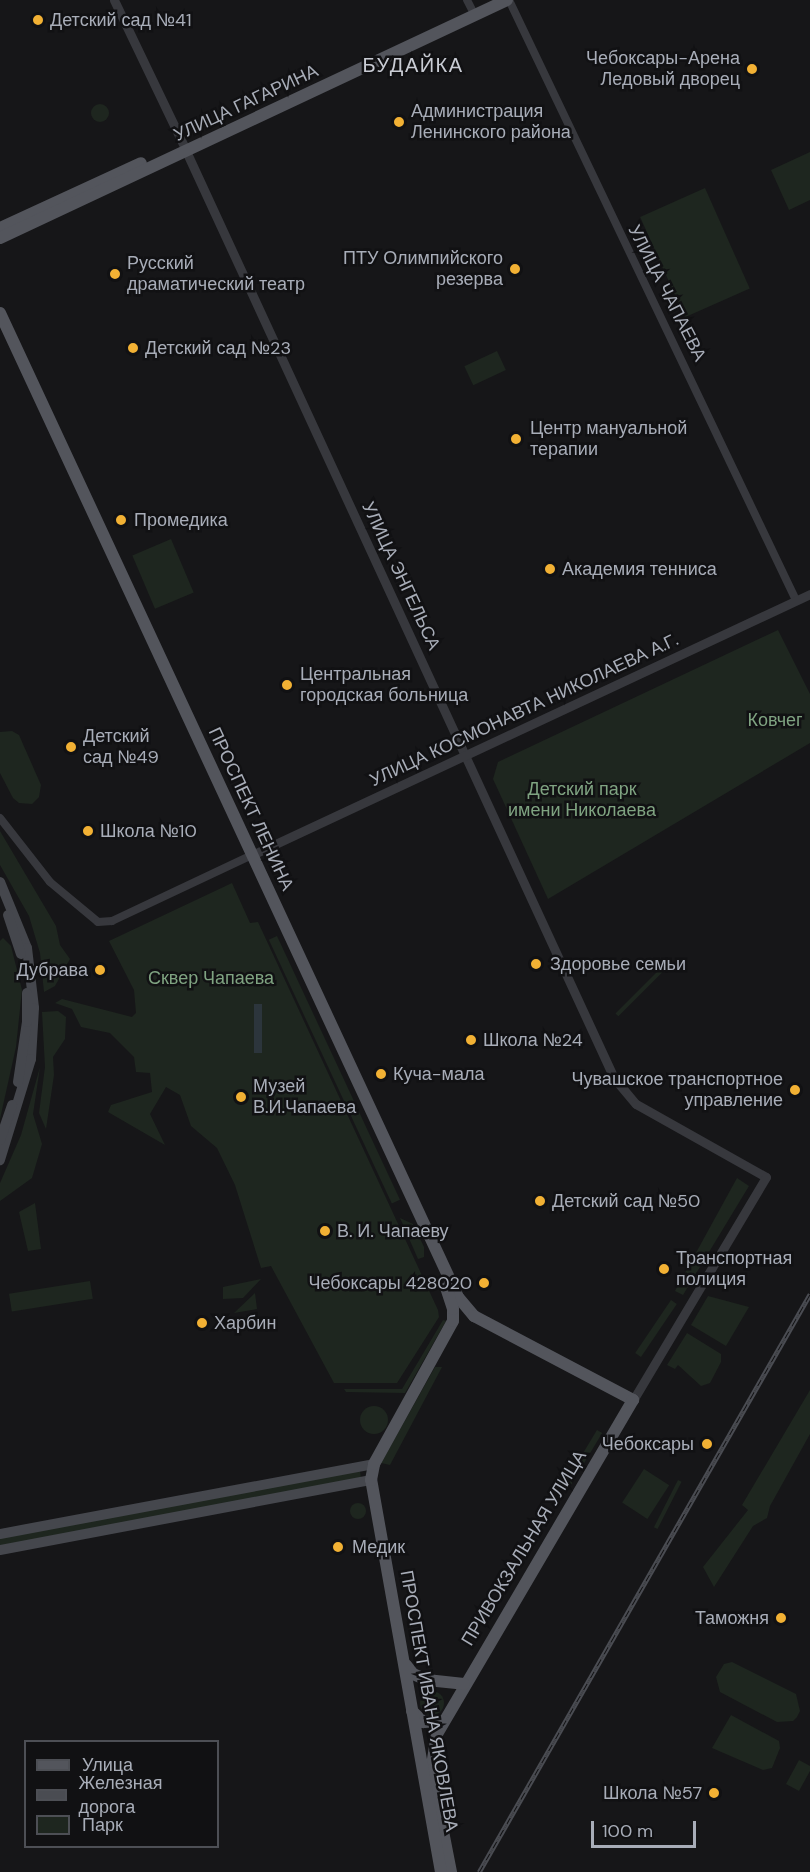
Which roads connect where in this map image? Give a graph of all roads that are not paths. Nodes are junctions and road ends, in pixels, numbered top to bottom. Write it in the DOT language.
graph roads {
  1 [pos="114,0"];
  2 [pos="493,0"];
  3 [pos="508,0"];
  4 [pos="471,8"];
  5 [pos="184,147"];
  6 [pos="0,228"];
  7 [pos="0,238"];
  8 [pos="0,313"];
  9 [pos="0,329"];
  10 [pos="810,594"];
  11 [pos="796,600"];
  12 [pos="465,756"];
  13 [pos="0,818"];
  14 [pos="249,856"];
  15 [pos="0,882"];
  16 [pos="0,898"];
  17 [pos="0,1140"];
  18 [pos="0,1160"];
  19 [pos="766,1178"];
  20 [pos="474,1316"];
  21 [pos="453,1321"];
  22 [pos="633,1400"];
  23 [pos="374,1464"];
  24 [pos="371,1480"];
  25 [pos="173,1502"];
  26 [pos="176,1517"];
  27 [pos="0,1534"];
  28 [pos="0,1550"];
  29 [pos="406,1665"];
  30 [pos="464,1684"];
  31 [pos="412,1711"];
  32 [pos="443,1720"];
  33 [pos="441,1872"];
  34 [pos="451,1872"];
  1 -- 5 [label="street, УЛИЦА ЭНГЕЛЬСА"];
  2 -- 4 [label="main road, УЛИЦА ГАГАРИНА"];
  3 -- 4 [label="main road, УЛИЦА ГАГАРИНА"];
  3 -- 11 [label="street, УЛИЦА ЧАПАЕВА"];
  4 -- 5 [label="main road, УЛИЦА ГАГАРИНА"];
  5 -- 6 [label="main road, УЛИЦА ГАГАРИНА"];
  5 -- 7 [label="main road, УЛИЦА ГАГАРИНА"];
  5 -- 12 [label="street, УЛИЦА ЭНГЕЛЬСА"];
  8 -- 14 [label="main road, ПРОСПЕКТ ЛЕНИНА"];
  9 -- 14 [label="main road, ПРОСПЕКТ ЛЕНИНА"];
  10 -- 11 [label="street, УЛИЦА КОСМОНАВТА НИКОЛАЕВА А.Г."];
  11 -- 12 [label="street, УЛИЦА КОСМОНАВТА НИКОЛАЕВА А.Г."];
  12 -- 14 [label="street, УЛИЦА КОСМОНАВТА НИКОЛАЕВА А.Г."];
  12 -- 19 [label="street, УЛИЦА ЭНГЕЛЬСА"];
  13 -- 14 [label="street, УЛИЦА КОСМОНАВТА НИКОЛАЕВА А.Г."];
  14 -- 20 [label="main road, ПРОСПЕКТ ЛЕНИНА"];
  14 -- 21 [label="main road, ПРОСПЕКТ ЛЕНИНА"];
  15 -- 18 [label="main road"];
  16 -- 17 [label="main road"];
  19 -- 22 [label="street, ПРИВОКЗАЛЬНАЯ УЛИЦА"];
  20 -- 21 [label="main road"];
  20 -- 22 [label="main road, ПРОСПЕКТ ЛЕНИНА"];
  21 -- 23 [label="main road"];
  22 -- 30 [label="main road, ПРИВОКЗАЛЬНАЯ УЛИЦА"];
  23 -- 24 [label="main road, ПРОСПЕКТ ИВАНА ЯКОВЛЕВА"];
  23 -- 25 [label="main road"];
  24 -- 26 [label="main road"];
  24 -- 29 [label="main road, ПРОСПЕКТ ИВАНА ЯКОВЛЕВА"];
  25 -- 26 [label="main road"];
  25 -- 27 [label="main road"];
  26 -- 28 [label="main road"];
  29 -- 30 [label="main road"];
  29 -- 31 [label="main road, ПРОСПЕКТ ИВАНА ЯКОВЛЕВА"];
  30 -- 32 [label="main road, ПРИВОКЗАЛЬНАЯ УЛИЦА"];
  31 -- 32 [label="main road"];
  31 -- 33 [label="main road, ПРОСПЕКТ ИВАНА ЯКОВЛЕВА"];
  32 -- 34 [label="main road, ПРОСПЕКТ ИВАНА ЯКОВЛЕВА"];
}
